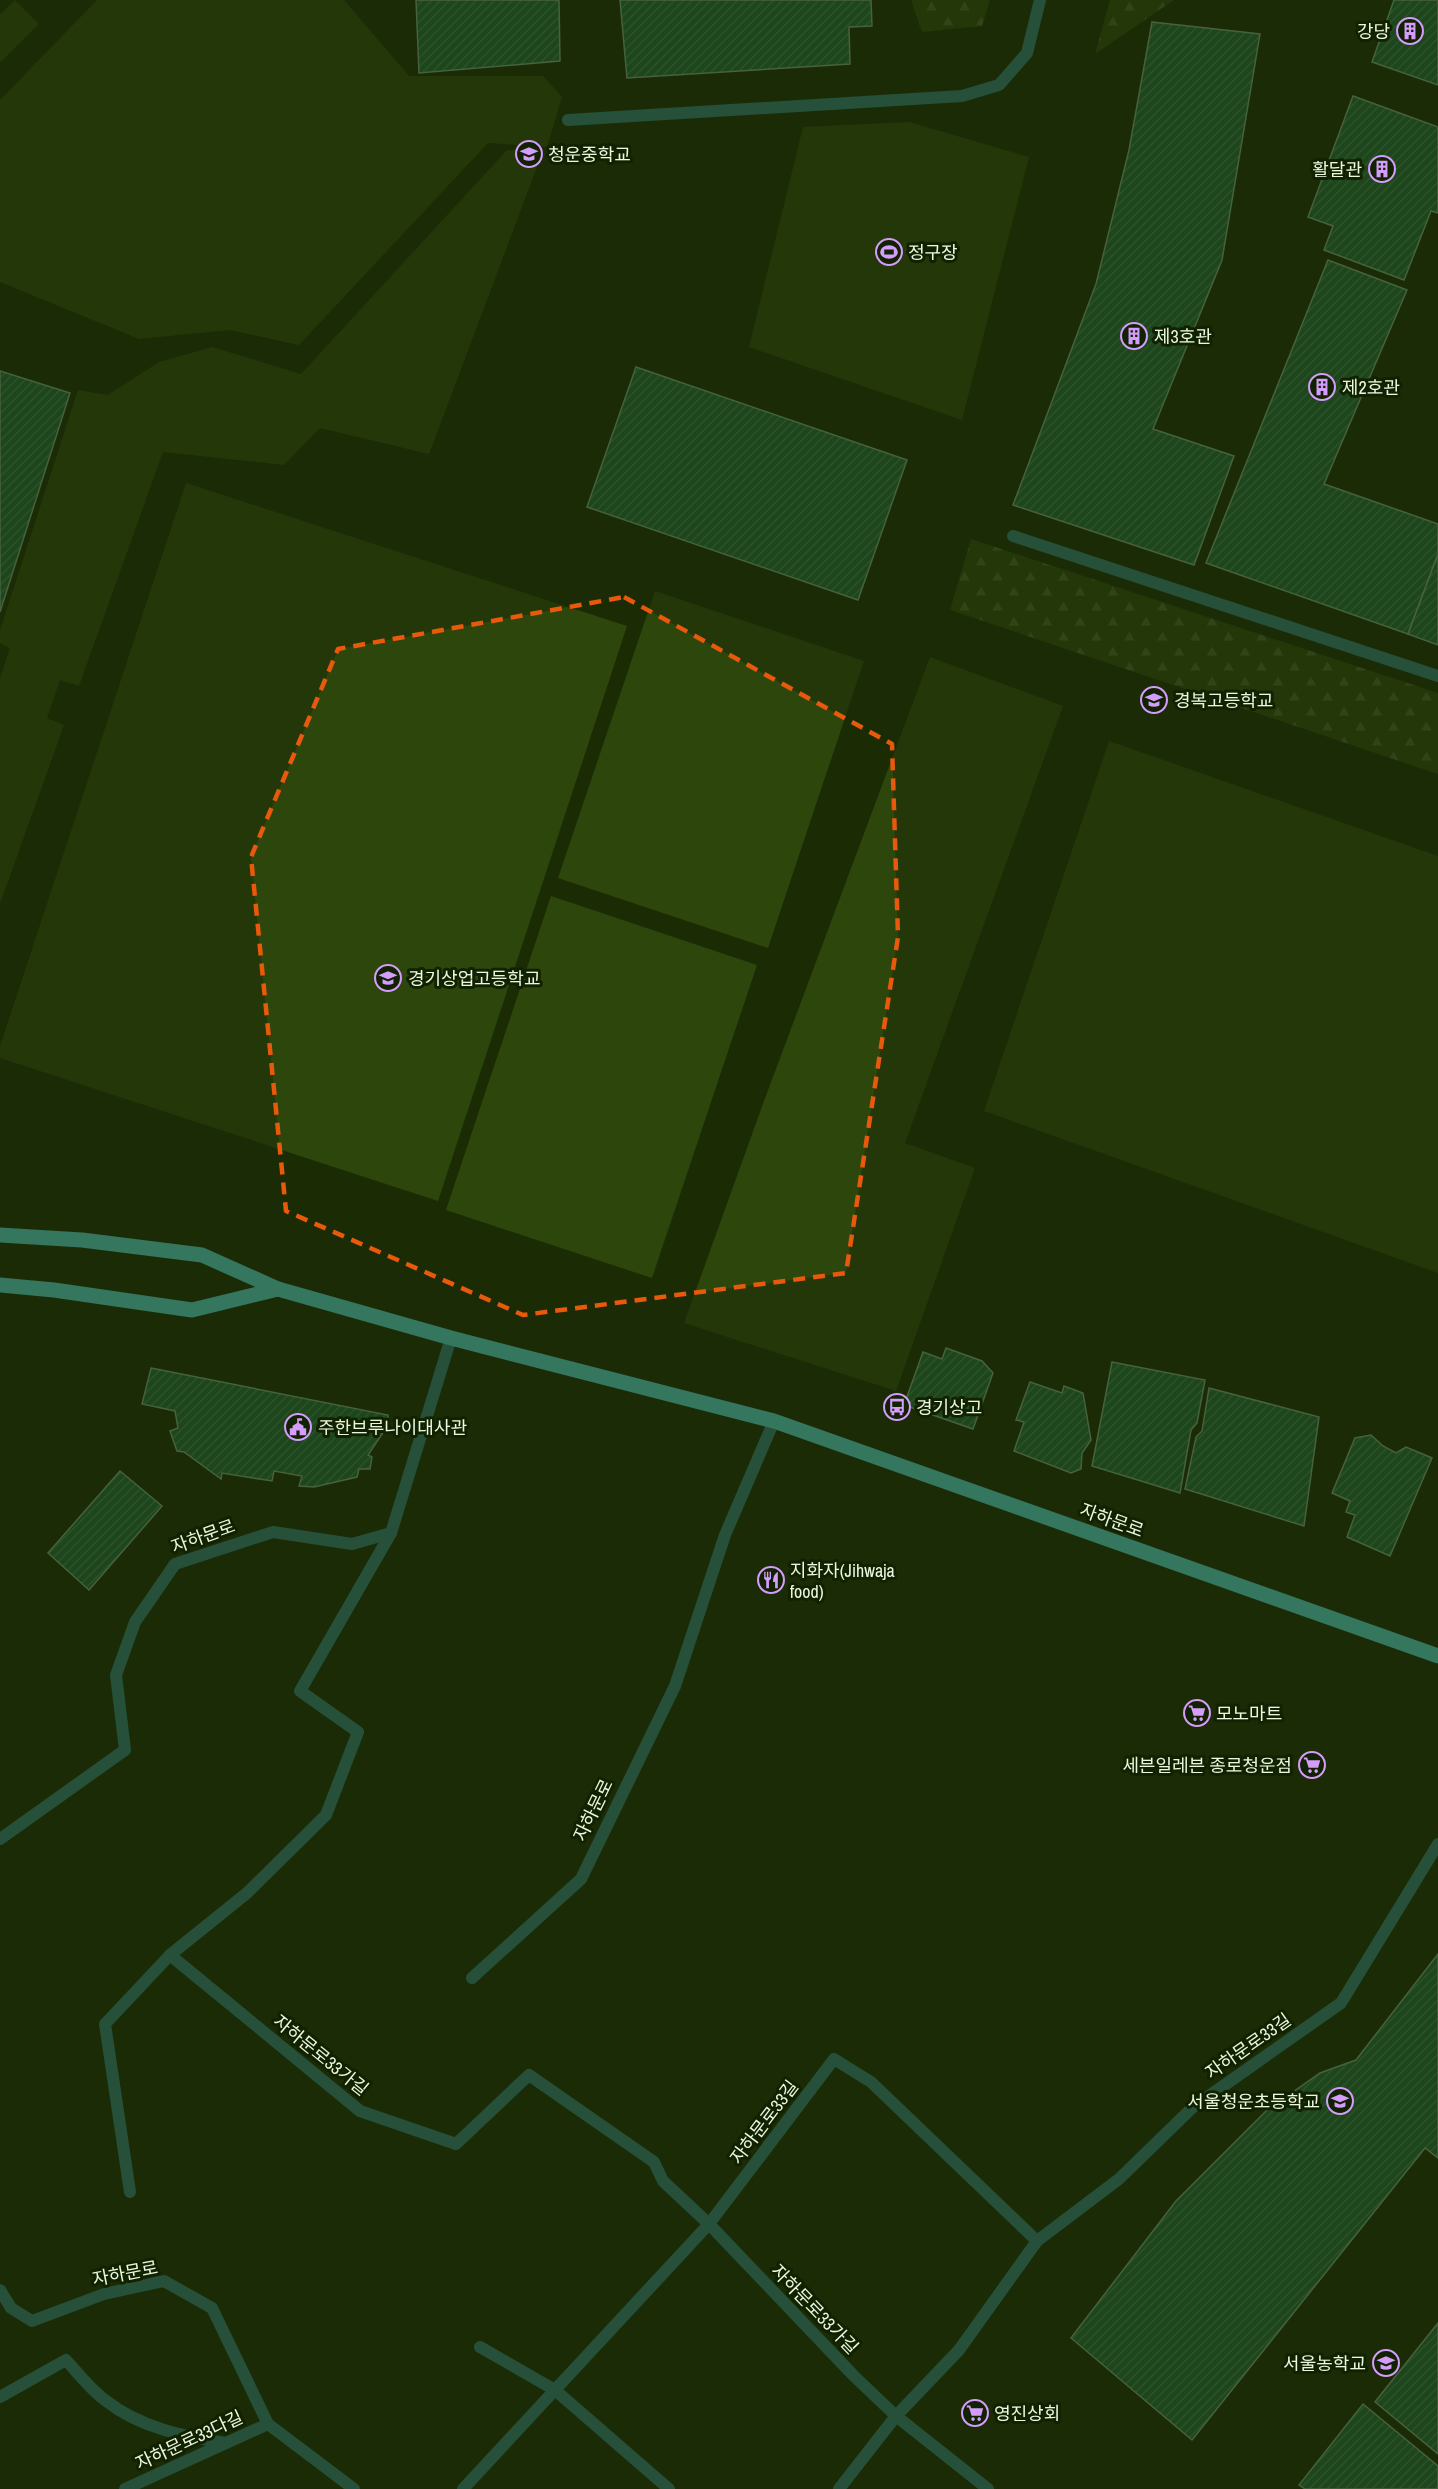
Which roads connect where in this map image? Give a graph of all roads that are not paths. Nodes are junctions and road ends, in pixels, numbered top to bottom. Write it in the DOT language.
graph roads {
  1 [pos="1040,0"];
  2 [pos="568,120"];
  3 [pos="1013,536"];
  4 [pos="1438,676"];
  5 [pos="0,1235"];
  6 [pos="0,1285"];
  7 [pos="278,1289"];
  8 [pos="451,1338"];
  9 [pos="774,1421"];
  10 [pos="391,1533"];
  11 [pos="1438,1656"];
  12 [pos="0,1839"];
  13 [pos="1438,1845"];
  14 [pos="170,1955"];
  15 [pos="472,1978"];
  16 [pos="130,2192"];
  17 [pos="709,2224"];
  18 [pos="1037,2241"];
  19 [pos="0,2290"];
  20 [pos="480,2347"];
  21 [pos="555,2390"];
  22 [pos="0,2397"];
  23 [pos="896,2416"];
  24 [pos="268,2424"];
  25 [pos="226,2443"];
  26 [pos="125,2489"];
  27 [pos="354,2489"];
  28 [pos="463,2489"];
  29 [pos="669,2489"];
  30 [pos="839,2489"];
  31 [pos="988,2489"];
  1 -- 2 [label="street"];
  3 -- 4 [label="street"];
  5 -- 7 [label="main road, 자하문로"];
  6 -- 7 [label="main road, 자하문로"];
  7 -- 8 [label="main road, 자하문로"];
  8 -- 9 [label="main road, 자하문로"];
  8 -- 10 [label="street"];
  9 -- 11 [label="main road, 자하문로"];
  9 -- 15 [label="street, 자하문로"];
  10 -- 12 [label="street, 자하문로"];
  10 -- 14 [label="street"];
  13 -- 18 [label="street, 자하문로33길"];
  14 -- 16 [label="street"];
  14 -- 17 [label="street, 자하문로33가길"];
  17 -- 18 [label="street, 자하문로33길"];
  17 -- 21 [label="street"];
  17 -- 23 [label="street, 자하문로33가길"];
  18 -- 23 [label="street, 자하문로33길"];
  19 -- 24 [label="street, 자하문로"];
  20 -- 21 [label="street"];
  21 -- 28 [label="street"];
  21 -- 29 [label="street"];
  22 -- 25 [label="street"];
  23 -- 30 [label="street, 자하문로33길"];
  23 -- 31 [label="street, 자하문로33가길"];
  24 -- 25 [label="street, 자하문로33다길"];
  24 -- 27 [label="street, 자하문로33다길"];
  25 -- 26 [label="street, 자하문로33다길"];
}
